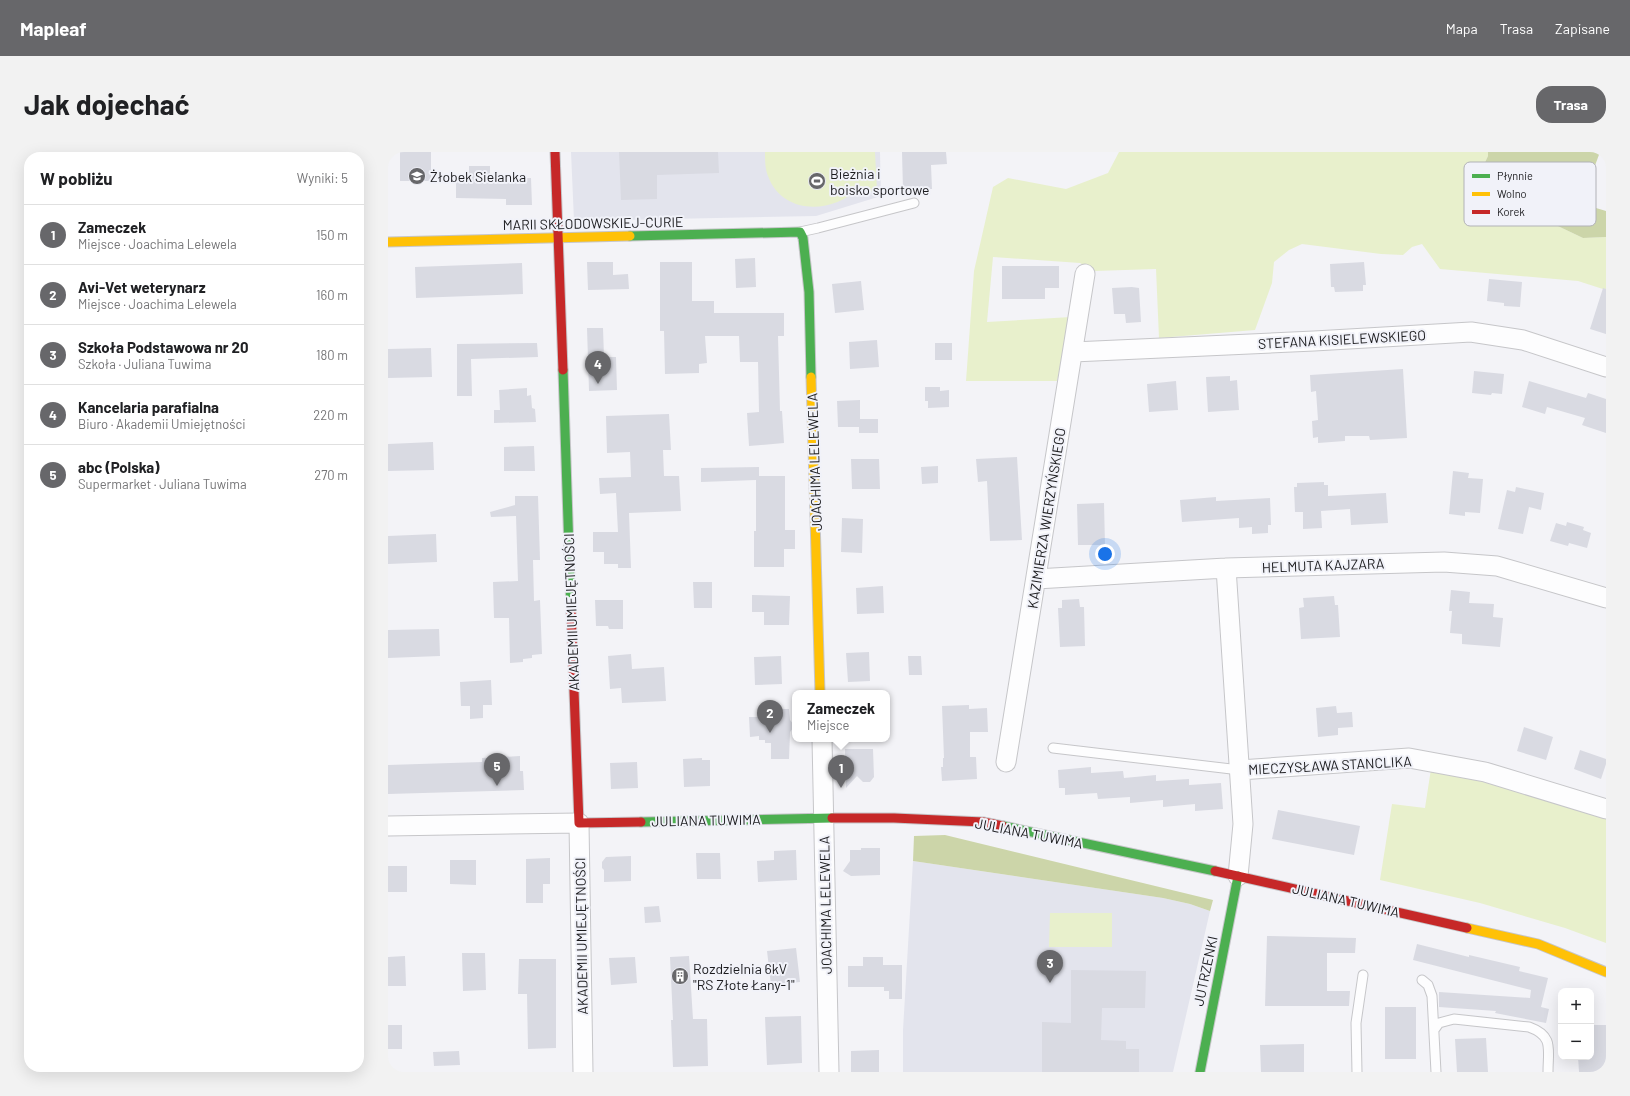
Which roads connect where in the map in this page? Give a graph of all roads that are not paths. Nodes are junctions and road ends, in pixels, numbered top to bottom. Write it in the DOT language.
graph roads {
  1 [pos="555,152"];
  2 [pos="914,204"];
  3 [pos="800,232"];
  4 [pos="557,238"];
  5 [pos="388,242"];
  6 [pos="1085,274"];
  7 [pos="1073,352"];
  8 [pos="1606,367"];
  9 [pos="1226,568"];
  10 [pos="1036,579"];
  11 [pos="1606,598"];
  12 [pos="820,690"];
  13 [pos="822,742"];
  14 [pos="1053,748"];
  15 [pos="1006,762"];
  16 [pos="1240,770"];
  17 [pos="1606,809"];
  18 [pos="823,818"];
  19 [pos="579,822"];
  20 [pos="388,826"];
  21 [pos="1238,876"];
  22 [pos="1606,972"];
  23 [pos="1363,974"];
  24 [pos="1422,980"];
  25 [pos="1434,1030"];
  26 [pos="583,1072"];
  27 [pos="829,1072"];
  28 [pos="1200,1072"];
  29 [pos="1357,1072"];
  30 [pos="1436,1072"];
  31 [pos="1548,1072"];
  1 -- 4 [label="street, AKADEMII UMIEJĘTNOŚCI"];
  2 -- 3 [label="lane"];
  3 -- 4 [label="street, MARII SKŁODOWSKIEJ-CURIE"];
  3 -- 12 [label="street, JOACHIMA LELEWELA"];
  4 -- 5 [label="street, MARII SKŁODOWSKIEJ-CURIE"];
  4 -- 19 [label="street, AKADEMII UMIEJĘTNOŚCI"];
  6 -- 7 [label="street, KAZIMIERZA WIERZYŃSKIEGO"];
  7 -- 8 [label="street, STEFANA KISIELEWSKIEGO"];
  7 -- 10 [label="street, KAZIMIERZA WIERZYŃSKIEGO"];
  9 -- 10 [label="street, HELMUTA KAJZARA"];
  9 -- 11 [label="street, HELMUTA KAJZARA"];
  9 -- 16 [label="street, MIECZYSŁAWA STANCLIKA"];
  10 -- 15 [label="street, KAZIMIERZA WIERZYŃSKIEGO"];
  13 -- 18 [label="street, JOACHIMA LELEWELA"];
  14 -- 16 [label="lane"];
  16 -- 17 [label="street, MIECZYSŁAWA STANCLIKA"];
  16 -- 21 [label="street, MIECZYSŁAWA STANCLIKA"];
  18 -- 19 [label="street, JULIANA TUWIMA"];
  18 -- 21 [label="street, JULIANA TUWIMA"];
  18 -- 27 [label="street, JOACHIMA LELEWELA"];
  19 -- 20 [label="street, JULIANA TUWIMA"];
  19 -- 26 [label="street, AKADEMII UMIEJĘTNOŚCI"];
  21 -- 22 [label="street, JULIANA TUWIMA"];
  21 -- 28 [label="street, JUTRZENKI"];
  23 -- 29 [label="lane"];
  24 -- 25 [label="lane"];
  25 -- 30 [label="lane"];
  25 -- 31 [label="lane"];
}
